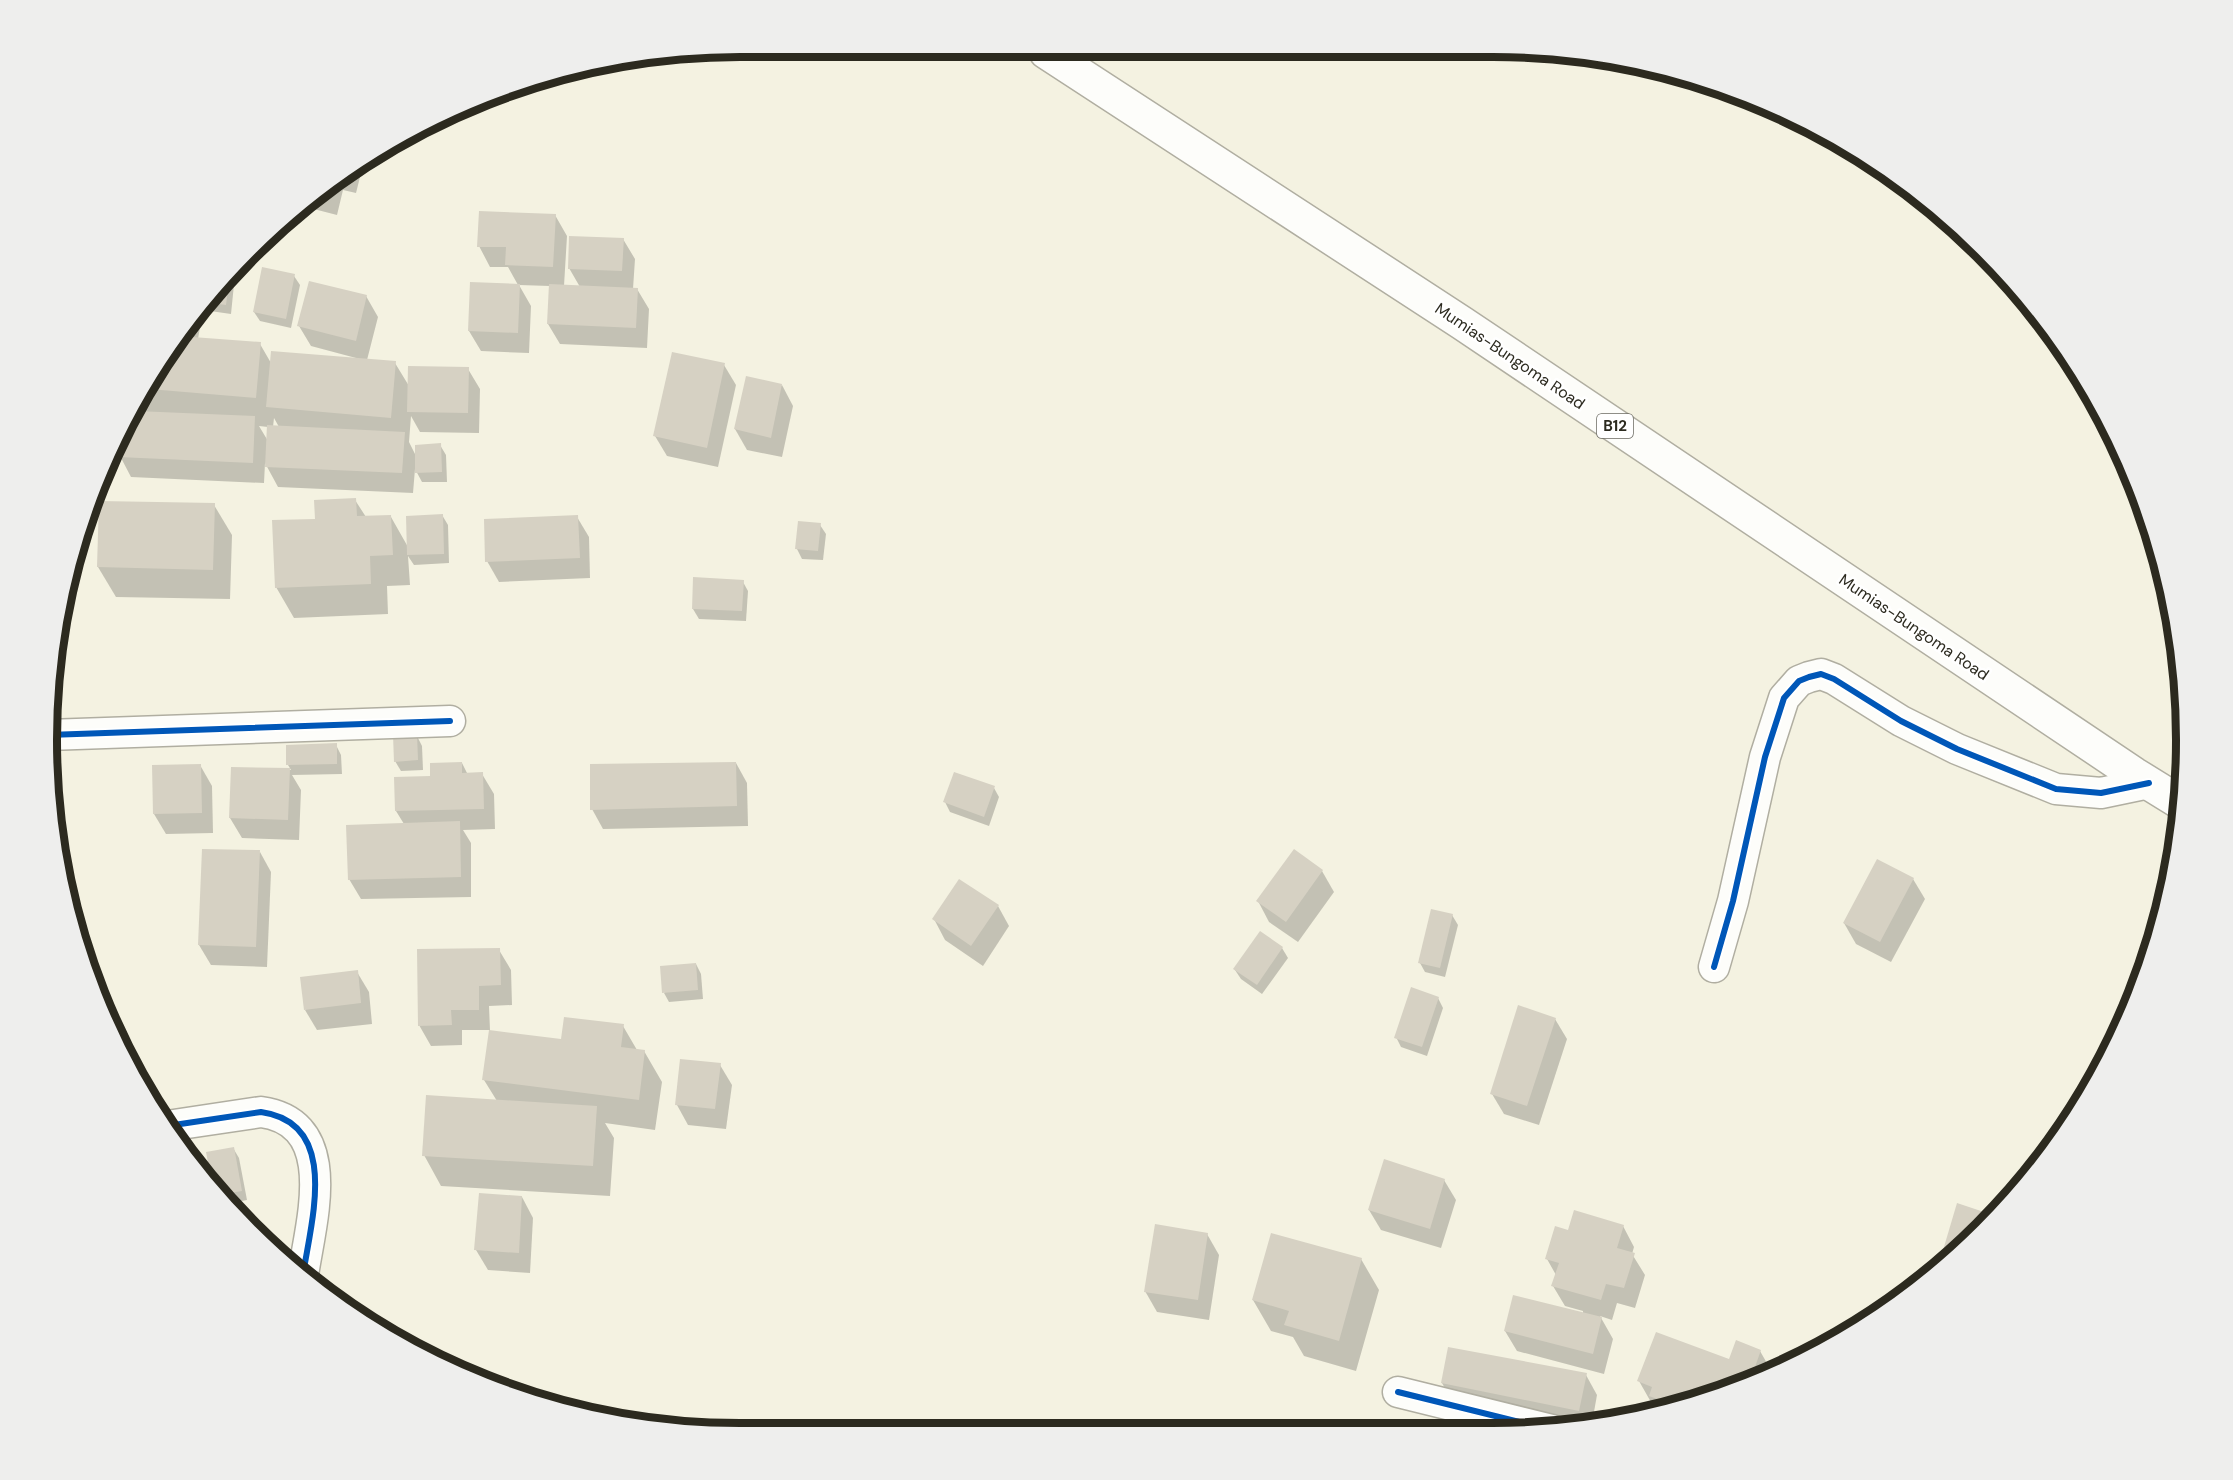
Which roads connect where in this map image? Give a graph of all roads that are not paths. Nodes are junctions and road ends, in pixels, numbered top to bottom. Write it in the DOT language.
graph roads {
  1 [pos="1054,57"];
  2 [pos="450,721"];
  3 [pos="57,735"];
  4 [pos="2149,783"];
  5 [pos="2173,799"];
  6 [pos="1714,967"];
  7 [pos="176,1125"];
  8 [pos="304,1266"];
  9 [pos="1398,1392"];
  10 [pos="1521,1422"];
  1 -- 4 [label="highway, Mumias-Bungoma Road / B12"];
  2 -- 3 [label="street"];
  4 -- 5 [label="highway, Mumias-Bungoma Road / B12"];
  4 -- 6 [label="street"];
  7 -- 8 [label="street"];
  9 -- 10 [label="street"];
}
